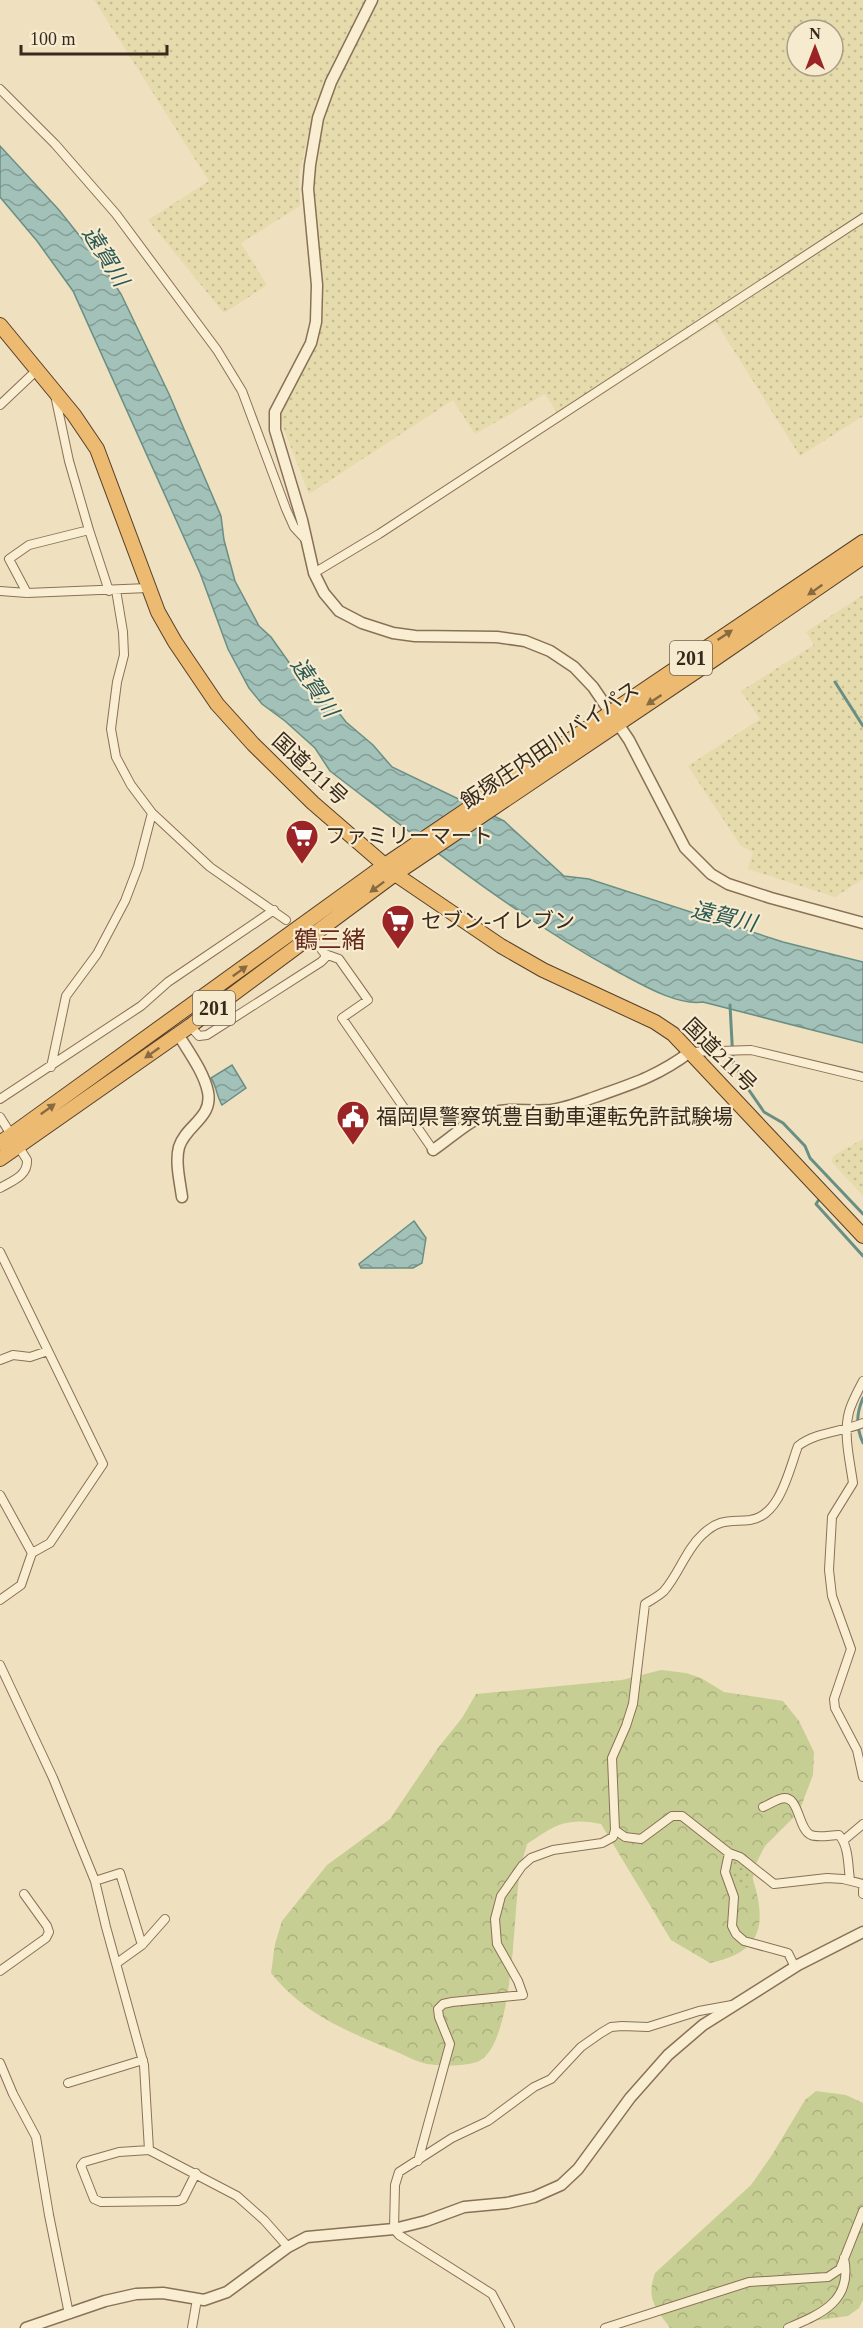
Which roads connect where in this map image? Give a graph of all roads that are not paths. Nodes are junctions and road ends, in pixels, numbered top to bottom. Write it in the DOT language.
graph roads {
  1 [pos="372,0"];
  2 [pos="0,89"];
  3 [pos="863,218"];
  4 [pos="0,325"];
  5 [pos="37,370"];
  6 [pos="53,389"];
  7 [pos="0,405"];
  8 [pos="88,530"];
  9 [pos="306,541"];
  10 [pos="863,542"];
  11 [pos="863,557"];
  12 [pos="314,573"];
  13 [pos="148,588"];
  14 [pos="112,590"];
  15 [pos="0,591"];
  16 [pos="27,593"];
  17 [pos="614,718"];
  18 [pos="152,813"];
  19 [pos="390,870"];
  20 [pos="274,910"];
  21 [pos="286,920"];
  22 [pos="863,922"];
  23 [pos="190,1026"];
  24 [pos="178,1034"];
  25 [pos="690,1052"];
  26 [pos="51,1067"];
  27 [pos="863,1077"];
  28 [pos="0,1099"];
  29 [pos="0,1117"];
  30 [pos="10,1141"];
  31 [pos="433,1150"];
  32 [pos="0,1159"];
  33 [pos="0,1188"];
  34 [pos="182,1197"];
  35 [pos="863,1236"];
  36 [pos="0,1252"];
  37 [pos="48,1351"];
  38 [pos="0,1360"];
  39 [pos="863,1381"];
  40 [pos="856,1426"];
  41 [pos="0,1495"];
  42 [pos="32,1553"];
  43 [pos="0,1600"];
  44 [pos="0,1665"];
  45 [pos="863,1777"];
  46 [pos="762,1807"];
  47 [pos="863,1824"];
  48 [pos="615,1830"];
  49 [pos="844,1840"];
  50 [pos="729,1853"];
  51 [pos="850,1880"];
  52 [pos="95,1881"];
  53 [pos="863,1884"];
  54 [pos="24,1894"];
  55 [pos="165,1919"];
  56 [pos="863,1932"];
  57 [pos="142,1945"];
  58 [pos="117,1963"];
  59 [pos="795,1967"];
  60 [pos="0,1971"];
  61 [pos="733,2005"];
  62 [pos="143,2060"];
  63 [pos="0,2063"];
  64 [pos="68,2083"];
  65 [pos="149,2150"];
  66 [pos="418,2161"];
  67 [pos="196,2173"];
  68 [pos="863,2211"];
  69 [pos="394,2229"];
  70 [pos="288,2247"];
  71 [pos="844,2257"];
  72 [pos="197,2299"];
  73 [pos="69,2314"];
  74 [pos="38,2326"];
  75 [pos="26,2328"];
  76 [pos="192,2328"];
  77 [pos="510,2328"];
  78 [pos="605,2328"];
  79 [pos="788,2328"];
  1 -- 9 [label="street"];
  2 -- 9 [label="street"];
  3 -- 12 [label="street"];
  4 -- 5 [label="highway, 国道211号"];
  5 -- 6 [label="highway, 国道211号"];
  5 -- 7 [label="street"];
  6 -- 8 [label="street"];
  6 -- 13 [label="highway, 国道211号"];
  8 -- 14 [label="street"];
  8 -- 16 [label="street"];
  9 -- 12 [label="street"];
  17 -- 10 [label="highway, 飯塚庄内田川バイパス / 201, one-way"];
  11 -- 17 [label="highway, 飯塚庄内田川バイパス / 201, one-way"];
  12 -- 17 [label="street"];
  13 -- 14 [label="street"];
  13 -- 19 [label="highway, 国道211号"];
  14 -- 16 [label="street"];
  14 -- 18 [label="street"];
  15 -- 16 [label="street"];
  17 -- 19 [label="highway, 飯塚庄内田川バイパス / 201"];
  17 -- 22 [label="street"];
  18 -- 20 [label="street"];
  18 -- 26 [label="street"];
  19 -- 23 [label="highway, 飯塚庄内田川バイパス / 201, one-way"];
  19 -- 25 [label="highway, 国道211号"];
  30 -- 19 [label="highway, 飯塚庄内田川バイパス / 201, one-way"];
  20 -- 21 [label="street"];
  20 -- 26 [label="street"];
  23 -- 24 [label="highway, 飯塚庄内田川バイパス / 201"];
  23 -- 31 [label="street"];
  24 -- 30 [label="highway, 飯塚庄内田川バイパス / 201, one-way"];
  24 -- 34 [label="street"];
  25 -- 27 [label="street"];
  25 -- 31 [label="street"];
  25 -- 35 [label="highway, 国道211号"];
  26 -- 28 [label="street"];
  29 -- 30 [label="street"];
  30 -- 32 [label="highway, 飯塚庄内田川バイパス / 201"];
  30 -- 33 [label="street"];
  36 -- 37 [label="street"];
  37 -- 38 [label="street"];
  37 -- 42 [label="street"];
  39 -- 40 [label="street"];
  40 -- 45 [label="street"];
  40 -- 48 [label="street"];
  41 -- 42 [label="street"];
  42 -- 43 [label="street"];
  44 -- 52 [label="street"];
  46 -- 49 [label="street"];
  47 -- 49 [label="street"];
  48 -- 50 [label="street"];
  48 -- 66 [label="street"];
  49 -- 51 [label="street"];
  50 -- 51 [label="street"];
  50 -- 59 [label="street"];
  51 -- 53 [label="street"];
  52 -- 57 [label="street"];
  52 -- 58 [label="street"];
  54 -- 60 [label="street"];
  55 -- 57 [label="street"];
  56 -- 59 [label="street"];
  57 -- 58 [label="street"];
  58 -- 62 [label="street"];
  59 -- 61 [label="street"];
  61 -- 66 [label="street"];
  61 -- 69 [label="street"];
  62 -- 64 [label="street"];
  62 -- 65 [label="street"];
  63 -- 73 [label="street"];
  65 -- 67 [label="street"];
  65 -- 67 [label="street"];
  66 -- 69 [label="street"];
  67 -- 70 [label="street"];
  68 -- 71 [label="street"];
  69 -- 70 [label="street"];
  69 -- 77 [label="street"];
  70 -- 72 [label="street"];
  71 -- 78 [label="street"];
  71 -- 79 [label="street"];
  72 -- 73 [label="street"];
  72 -- 76 [label="street"];
  73 -- 74 [label="street"];
  74 -- 75 [label="street"];
}
